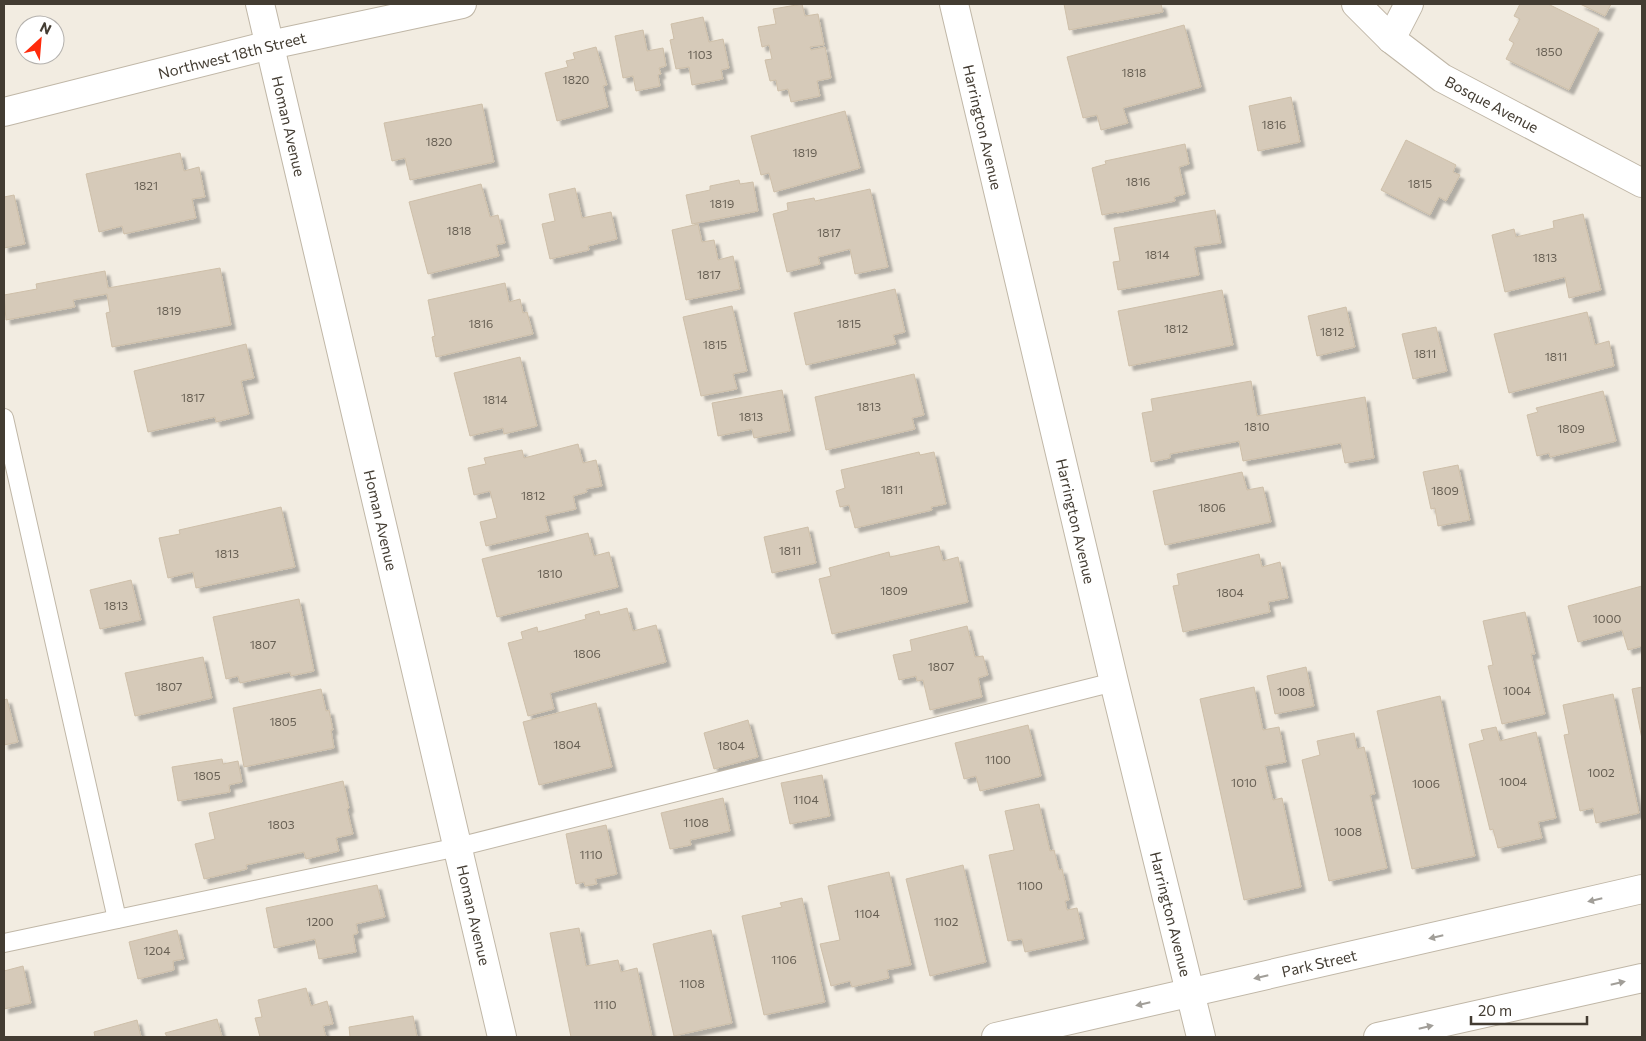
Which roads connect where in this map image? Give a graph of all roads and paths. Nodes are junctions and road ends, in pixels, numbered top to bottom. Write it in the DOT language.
graph roads {
  1 [pos="260,4"];
  2 [pos="462,4"];
  3 [pos="954,4"];
  4 [pos="1356,4"];
  5 [pos="1409,4"];
  6 [pos="1391,38"];
  7 [pos="270,45"];
  8 [pos="4,112"];
  9 [pos="1642,182"];
  10 [pos="4,418"];
  11 [pos="1114,682"];
  12 [pos="458,847"];
  13 [pos="1642,889"];
  14 [pos="117,919"];
  15 [pos="4,943"];
  16 [pos="1642,978"];
  17 [pos="1190,993"];
  18 [pos="502,1037"];
  19 [pos="996,1037"];
  20 [pos="1201,1037"];
  21 [pos="1378,1037"];
  1 -- 7 [label="street, Homan Avenue"];
  2 -- 7 [label="street, Northwest 18th Street"];
  3 -- 11 [label="street, Harrington Avenue"];
  4 -- 6 [label="street, Bosque Avenue"];
  5 -- 6 [label="street"];
  6 -- 9 [label="street, Bosque Avenue"];
  7 -- 8 [label="street, Northwest 18th Street"];
  7 -- 12 [label="street, Homan Avenue"];
  10 -- 14 [label="lane"];
  11 -- 12 [label="lane"];
  11 -- 17 [label="street, Harrington Avenue"];
  12 -- 14 [label="lane"];
  12 -- 18 [label="street, Homan Avenue"];
  13 -- 17 [label="street, Park Street, one-way"];
  14 -- 15 [label="lane"];
  21 -- 16 [label="street, one-way"];
  17 -- 19 [label="street, Park Street, one-way"];
  17 -- 20 [label="street, Harrington Avenue"];
}
